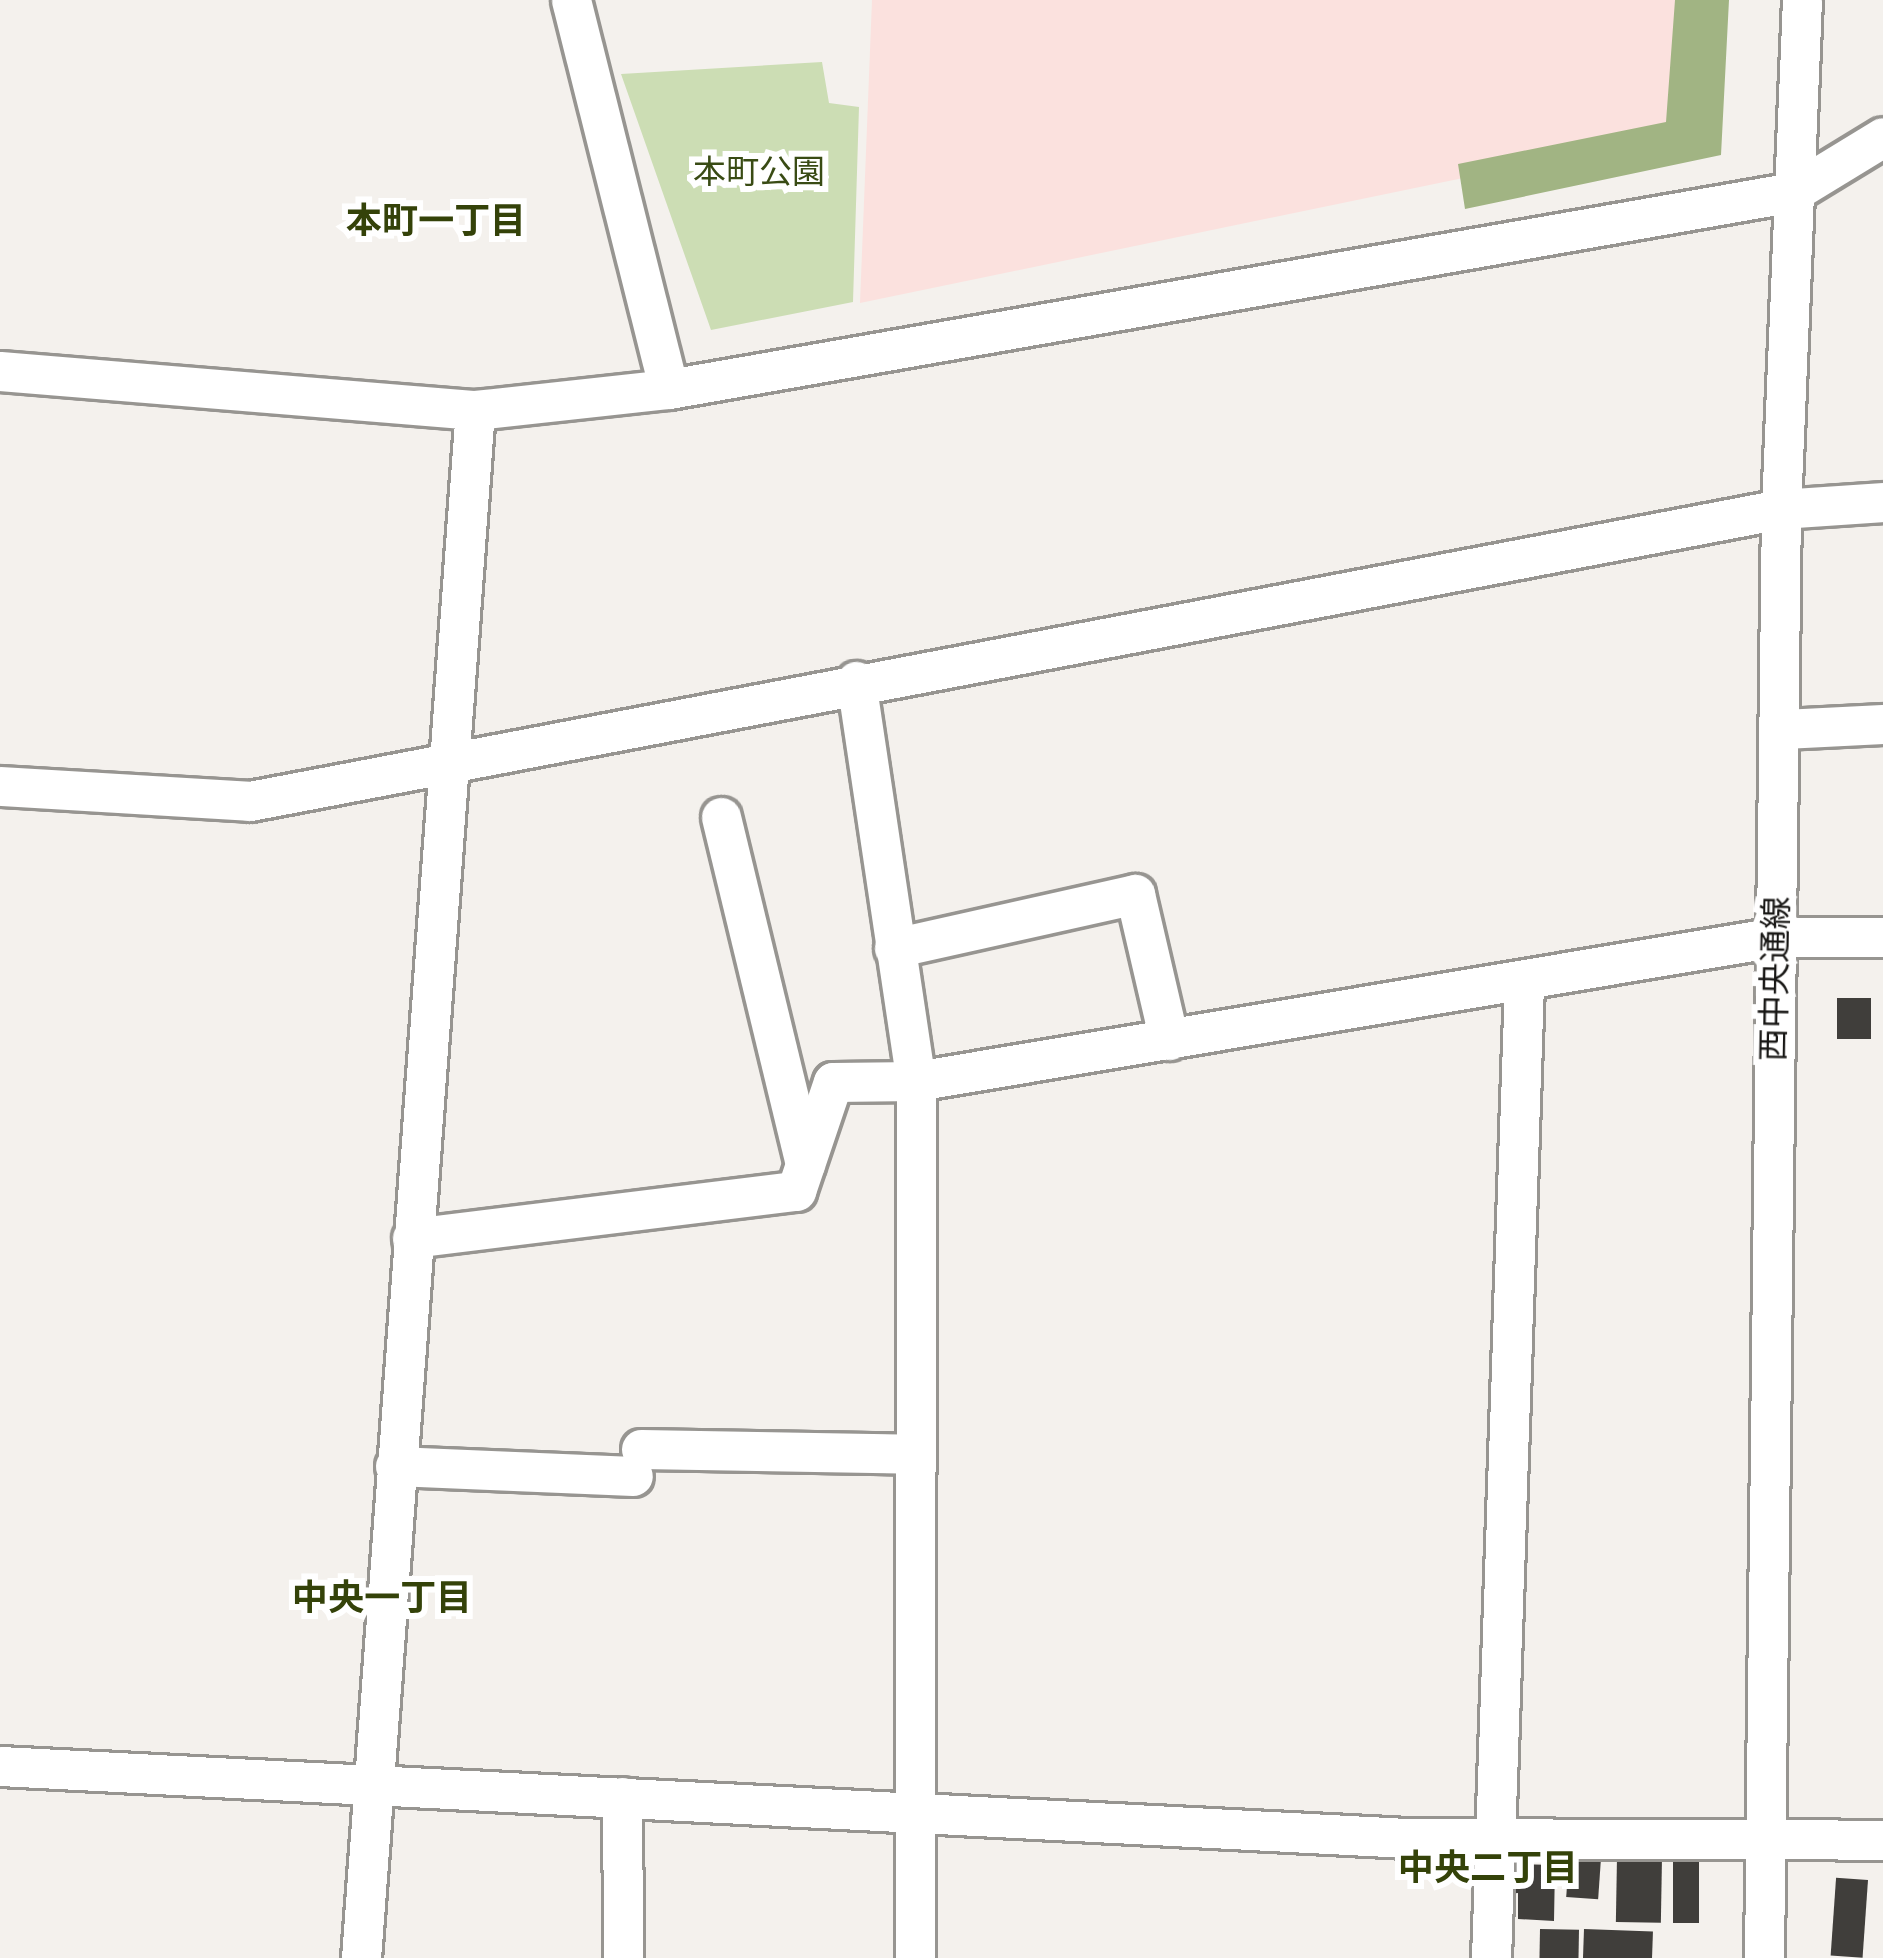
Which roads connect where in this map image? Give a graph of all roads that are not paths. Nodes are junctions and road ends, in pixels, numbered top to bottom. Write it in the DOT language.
graph roads {
  1 [pos="571,0"];
  2 [pos="1802,0"];
  3 [pos="1883,137"];
  4 [pos="1793,192"];
  5 [pos="0,371"];
  6 [pos="669,389"];
  7 [pos="475,410"];
  8 [pos="1883,502"];
  9 [pos="1781,508"];
  10 [pos="856,681"];
  11 [pos="1883,724"];
  12 [pos="1783,729"];
  13 [pos="452,761"];
  14 [pos="0,786"];
  15 [pos="721,817"];
  16 [pos="1776,937"];
  17 [pos="1883,937"];
  18 [pos="894,948"];
  19 [pos="1524,983"];
  20 [pos="1169,1040"];
  21 [pos="916,1081"];
  22 [pos="805,1164"];
  23 [pos="412,1238"];
  24 [pos="915,1454"];
  25 [pos="395,1466"];
  26 [pos="0,1766"];
  27 [pos="372,1779"];
  28 [pos="622,1797"];
  29 [pos="912,1819"];
  30 [pos="1496,1839"];
  31 [pos="1768,1840"];
  32 [pos="1883,1840"];
  33 [pos="361,1958"];
  34 [pos="623,1958"];
  35 [pos="915,1958"];
  36 [pos="1491,1958"];
  37 [pos="1764,1958"];
  1 -- 6 [label="street"];
  2 -- 4 [label="street, 西中央通線"];
  3 -- 4 [label="street"];
  4 -- 6 [label="street"];
  4 -- 9 [label="street, 西中央通線"];
  5 -- 7 [label="street"];
  6 -- 7 [label="street"];
  7 -- 13 [label="street"];
  8 -- 9 [label="street"];
  9 -- 10 [label="street"];
  9 -- 12 [label="street, 西中央通線"];
  10 -- 13 [label="street"];
  10 -- 18 [label="street"];
  11 -- 12 [label="street"];
  12 -- 16 [label="street, 西中央通線"];
  13 -- 14 [label="street"];
  13 -- 23 [label="street"];
  15 -- 22 [label="street"];
  16 -- 17 [label="street"];
  16 -- 19 [label="street"];
  16 -- 31 [label="street, 西中央通線"];
  18 -- 20 [label="street"];
  18 -- 21 [label="street"];
  19 -- 20 [label="street"];
  19 -- 30 [label="street"];
  20 -- 21 [label="street"];
  21 -- 22 [label="street"];
  21 -- 24 [label="street"];
  22 -- 23 [label="street"];
  23 -- 25 [label="street"];
  24 -- 25 [label="street"];
  24 -- 29 [label="street"];
  25 -- 27 [label="street"];
  26 -- 27 [label="street"];
  27 -- 28 [label="street"];
  27 -- 33 [label="street"];
  28 -- 29 [label="street"];
  28 -- 34 [label="street"];
  29 -- 30 [label="street"];
  29 -- 35 [label="street"];
  30 -- 31 [label="street"];
  30 -- 36 [label="street"];
  31 -- 32 [label="street"];
  31 -- 37 [label="street, 西中央通線"];
}
